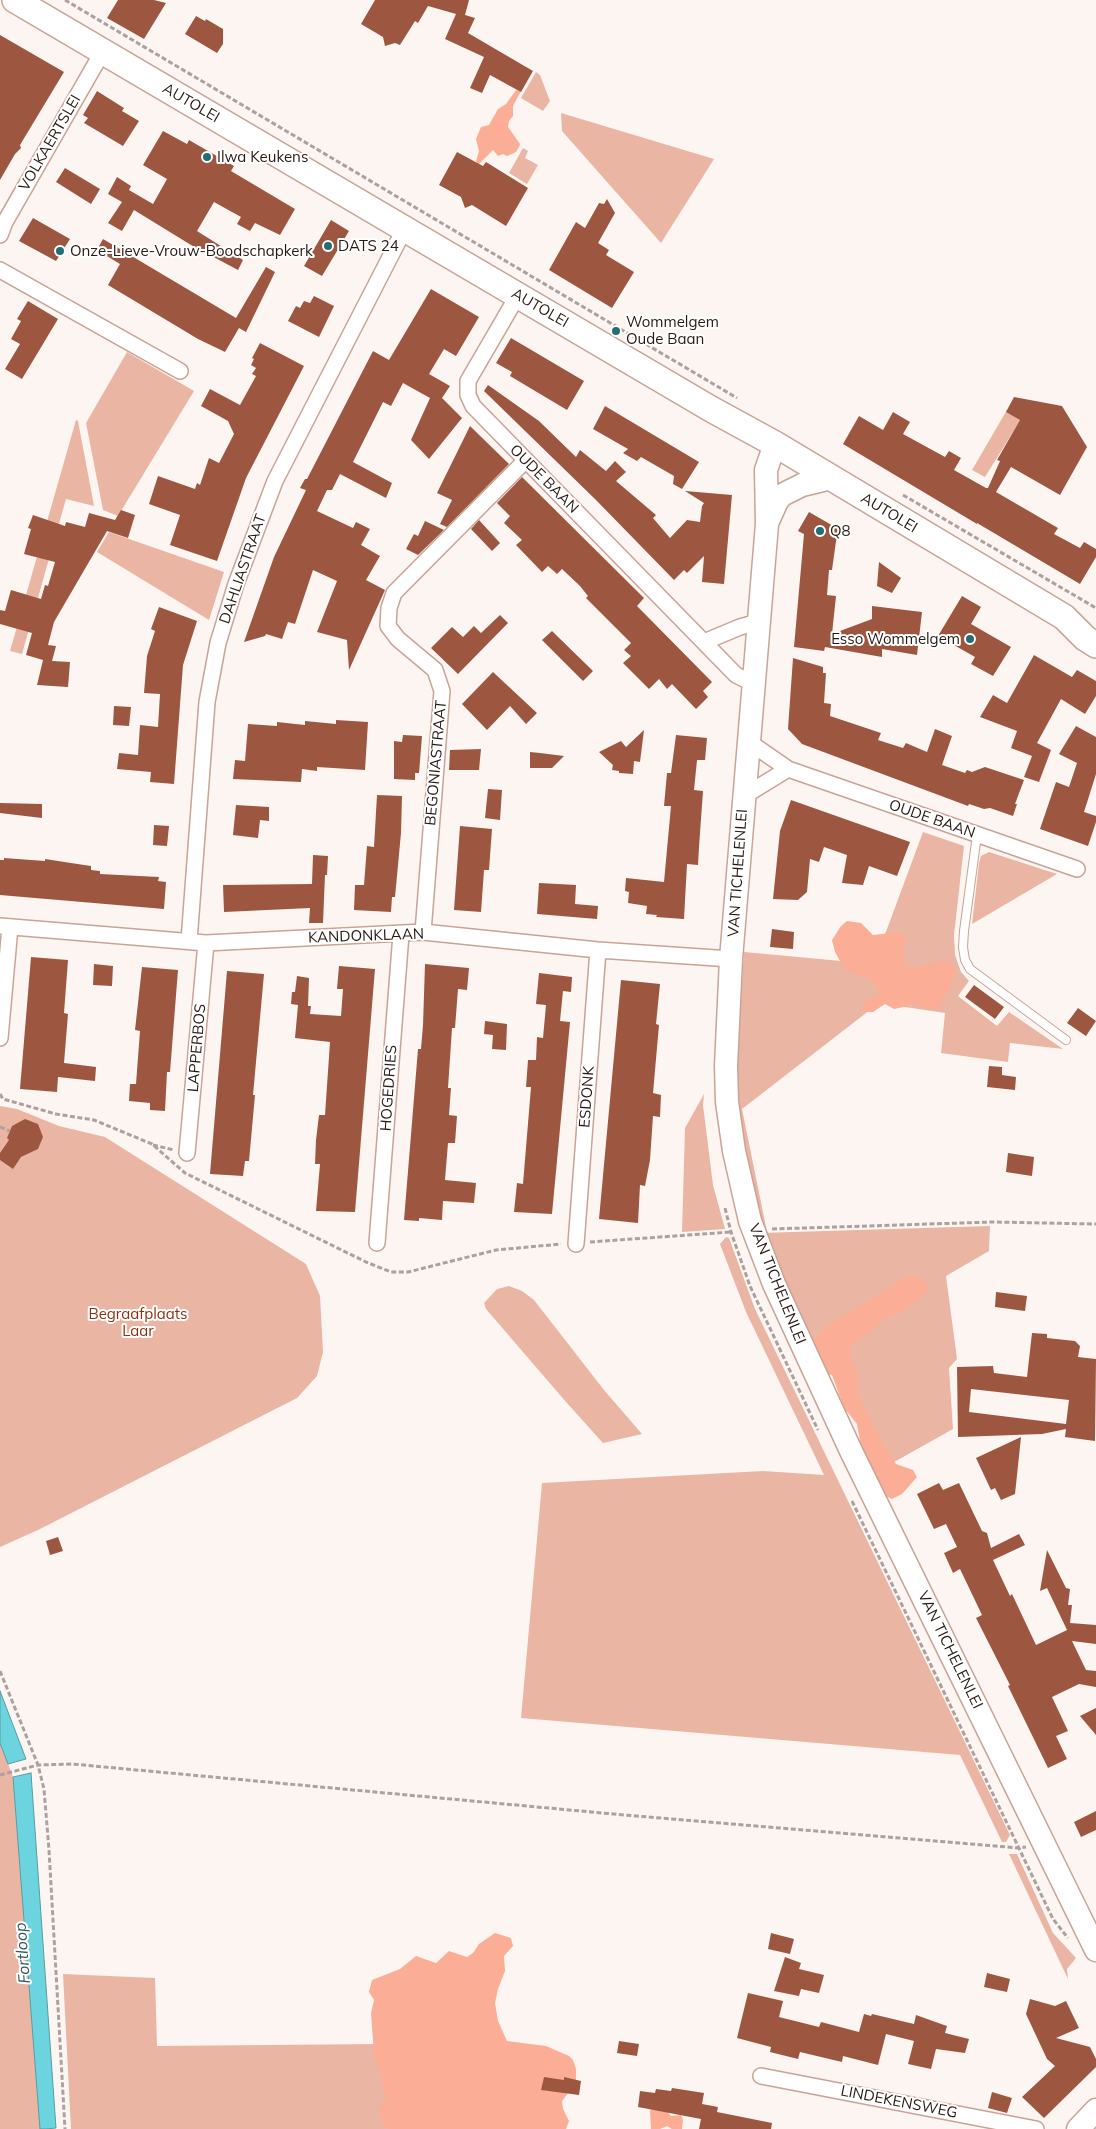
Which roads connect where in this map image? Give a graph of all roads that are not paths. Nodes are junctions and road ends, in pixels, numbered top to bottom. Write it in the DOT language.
graph roads {
  1 [pos="15,0"];
  2 [pos="103,51"];
  3 [pos="2,226"];
  4 [pos="405,228"];
  5 [pos="0,270"];
  6 [pos="518,295"];
  7 [pos="180,371"];
  8 [pos="775,444"];
  9 [pos="526,460"];
  10 [pos="831,478"];
  11 [pos="767,524"];
  12 [pos="1064,617"];
  13 [pos="758,622"];
  14 [pos="1096,624"];
  15 [pos="704,642"];
  16 [pos="1096,644"];
  17 [pos="754,684"];
  18 [pos="749,742"];
  19 [pos="788,768"];
  20 [pos="744,796"];
  21 [pos="977,835"];
  22 [pos="1078,869"];
  23 [pos="5,926"];
  24 [pos="423,932"];
  25 [pos="401,934"];
  26 [pos="189,941"];
  27 [pos="206,943"];
  28 [pos="598,950"];
  29 [pos="732,959"];
  30 [pos="0,1038"];
  31 [pos="1066,1040"];
  32 [pos="187,1153"];
  33 [pos="377,1243"];
  34 [pos="576,1244"];
  35 [pos="1089,1930"];
  36 [pos="1096,1950"];
  37 [pos="761,2076"];
  38 [pos="1096,2110"];
  39 [pos="1036,2129"];
  40 [pos="1078,2129"];
  1 -- 2 [label="main road, AUTOLEI"];
  2 -- 3 [label="street, VOLKAERTSLEI"];
  2 -- 4 [label="main road, AUTOLEI"];
  4 -- 6 [label="main road, AUTOLEI"];
  4 -- 26 [label="street, DAHLIASTRAAT"];
  5 -- 7 [label="street"];
  6 -- 8 [label="main road, AUTOLEI"];
  6 -- 9 [label="street, OUDE BAAN"];
  8 -- 10 [label="main road, AUTOLEI"];
  8 -- 11 [label="street, VAN TICHELENLEI"];
  9 -- 15 [label="street, OUDE BAAN"];
  9 -- 24 [label="street, BEGONIASTRAAT"];
  10 -- 11 [label="street, VAN TICHELENLEI"];
  10 -- 12 [label="main road, AUTOLEI"];
  11 -- 13 [label="street, VAN TICHELENLEI"];
  12 -- 14 [label="main road, AUTOLEI"];
  12 -- 16 [label="main road, AUTOLEI"];
  13 -- 15 [label="street"];
  13 -- 17 [label="street, VAN TICHELENLEI"];
  15 -- 17 [label="street, OUDE BAAN"];
  17 -- 18 [label="street, VAN TICHELENLEI"];
  18 -- 19 [label="street, OUDE BAAN"];
  18 -- 20 [label="street, VAN TICHELENLEI"];
  19 -- 20 [label="street"];
  19 -- 21 [label="street, OUDE BAAN"];
  20 -- 29 [label="street, VAN TICHELENLEI"];
  21 -- 22 [label="street, OUDE BAAN"];
  21 -- 31 [label="lane"];
  23 -- 26 [label="street, KANDONKLAAN"];
  23 -- 30 [label="street"];
  24 -- 25 [label="street, KANDONKLAAN"];
  24 -- 28 [label="street, KANDONKLAAN"];
  25 -- 27 [label="street, KANDONKLAAN"];
  25 -- 33 [label="street, HOGEDRIES"];
  26 -- 27 [label="street, KANDONKLAAN"];
  27 -- 32 [label="street, LAPPERBOS"];
  28 -- 29 [label="street, KANDONKLAAN"];
  28 -- 34 [label="street, ESDONK"];
  29 -- 35 [label="street, VAN TICHELENLEI"];
  35 -- 36 [label="street, VAN TICHELENLEI"];
  37 -- 39 [label="street, LINDEKENSWEG"];
  38 -- 40 [label="street"];
}
